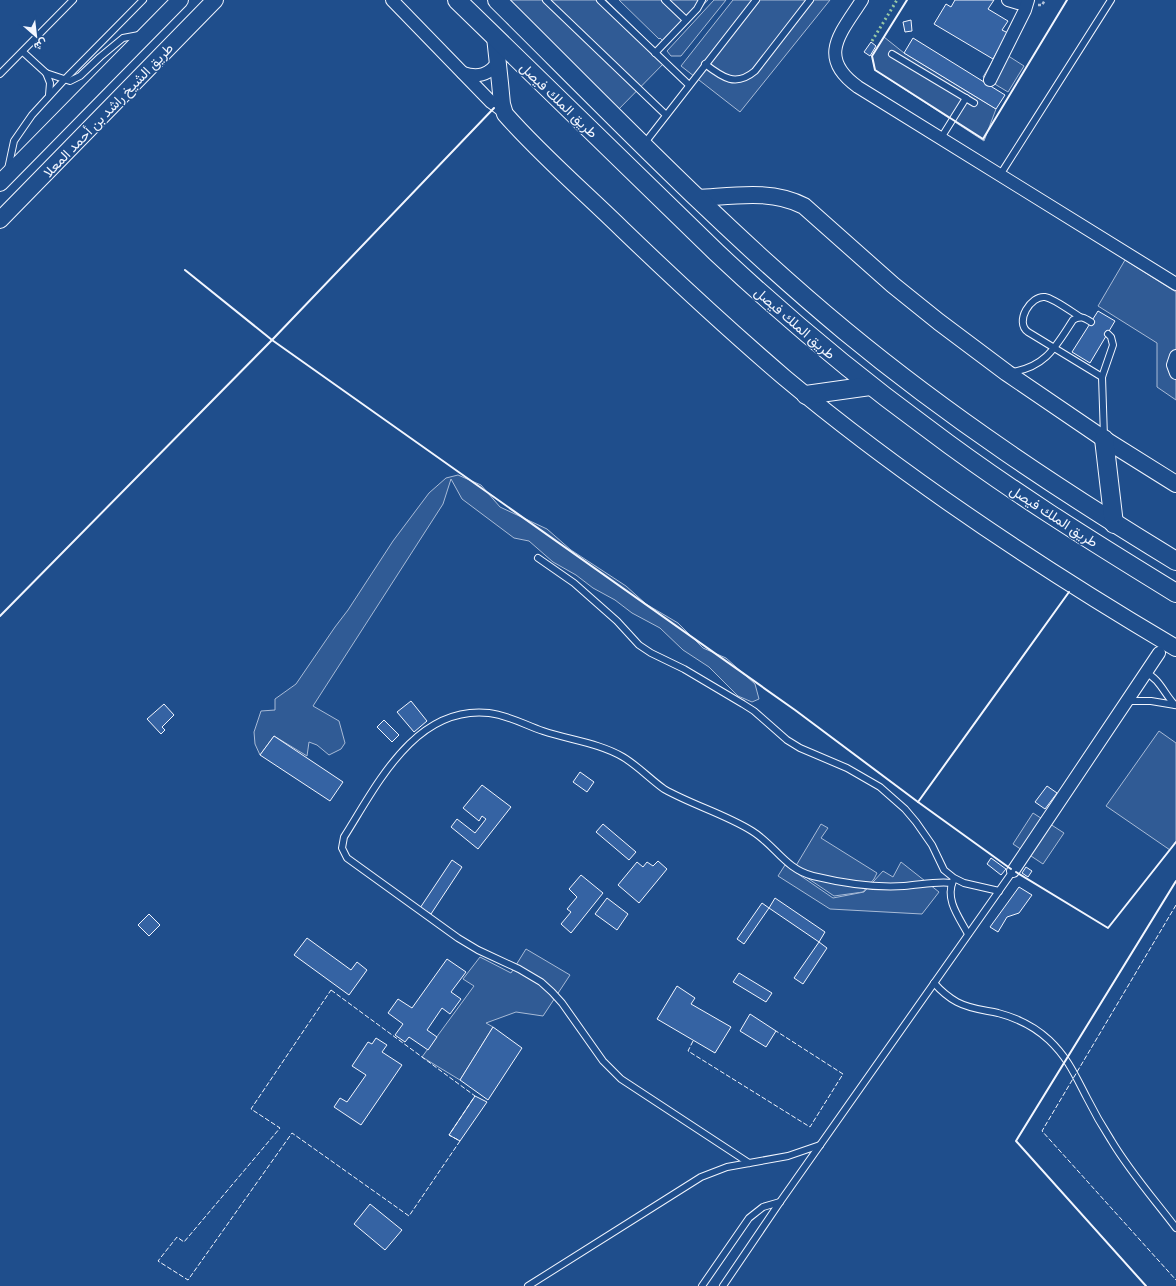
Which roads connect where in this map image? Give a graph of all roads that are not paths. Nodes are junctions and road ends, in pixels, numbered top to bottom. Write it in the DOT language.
graph roads {
  1 [pos="73,0"];
  2 [pos="143,0"];
  3 [pos="180,0"];
  4 [pos="216,0"];
  5 [pos="392,0"];
  6 [pos="456,0"];
  7 [pos="497,0"];
  8 [pos="546,0"];
  9 [pos="600,0"];
  10 [pos="665,0"];
  11 [pos="702,0"];
  12 [pos="756,0"];
  13 [pos="810,0"];
  14 [pos="862,0"];
  15 [pos="1008,0"];
  16 [pos="1028,0"];
  17 [pos="1111,0"];
  18 [pos="686,20"];
  19 [pos="146,34"];
  20 [pos="495,37"];
  21 [pos="23,52"];
  22 [pos="655,53"];
  23 [pos="892,54"];
  24 [pos="498,62"];
  25 [pos="705,64"];
  26 [pos="46,73"];
  27 [pos="463,73"];
  28 [pos="0,74"];
  29 [pos="64,80"];
  30 [pos="990,80"];
  31 [pos="689,85"];
  32 [pos="49,96"];
  33 [pos="966,98"];
  34 [pos="974,103"];
  35 [pos="503,111"];
  36 [pos="666,115"];
  37 [pos="941,138"];
  38 [pos="644,145"];
  39 [pos="1000,175"];
  40 [pos="4,179"];
  41 [pos="698,198"];
  42 [pos="0,220"];
  43 [pos="1176,284"];
  44 [pos="1080,317"];
  45 [pos="1091,322"];
  46 [pos="1108,334"];
  47 [pos="1055,349"];
  48 [pos="1176,356"];
  49 [pos="1007,373"];
  50 [pos="1176,373"];
  51 [pos="1102,377"];
  52 [pos="870,386"];
  53 [pos="806,394"];
  54 [pos="1104,439"];
  55 [pos="1176,484"];
  56 [pos="1114,524"];
  57 [pos="538,558"];
  58 [pos="1176,561"];
  59 [pos="1176,592"];
  60 [pos="1176,648"];
  61 [pos="1159,653"];
  62 [pos="1146,673"];
  63 [pos="1127,701"];
  64 [pos="1175,705"];
  65 [pos="1013,871"];
  66 [pos="953,881"];
  67 [pos="999,891"];
  68 [pos="968,934"];
  69 [pos="934,983"];
  70 [pos="820,1145"];
  71 [pos="749,1163"];
  72 [pos="780,1202"];
  73 [pos="1176,1228"];
  74 [pos="528,1286"];
  75 [pos="702,1286"];
  76 [pos="723,1286"];
  1 -- 21 [label="lane"];
  2 -- 29 [label="lane"];
  3 -- 19 [label="street, طريق الشيخ راشد بن أحمد المعلا"];
  4 -- 42 [label="street, طريق الشيخ راشد بن أحمد المعلا"];
  5 -- 27 [label="street"];
  6 -- 20 [label="main road, طريق الملك فيصل"];
  7 -- 38 [label="main road, طريق الملك فيصل"];
  8 -- 36 [label="lane"];
  9 -- 22 [label="lane"];
  10 -- 18 [label="lane"];
  11 -- 18 [label="lane"];
  12 -- 25 [label="lane"];
  13 -- 25 [label="lane"];
  14 -- 37 [label="street"];
  15 -- 16 [label="street"];
  16 -- 30 [label="street"];
  17 -- 39 [label="lane"];
  18 -- 22 [label="lane"];
  19 -- 29 [label="lane"];
  19 -- 40 [label="street, طريق الشيخ راشد بن أحمد المعلا"];
  20 -- 24 [label="street"];
  20 -- 52 [label="main road, طريق الملك فيصل"];
  21 -- 26 [label="lane"];
  21 -- 28 [label="lane"];
  22 -- 31 [label="lane"];
  23 -- 33 [label="lane"];
  24 -- 27 [label="street"];
  24 -- 35 [label="street"];
  25 -- 31 [label="lane"];
  26 -- 29 [label="lane"];
  26 -- 32 [label="lane"];
  27 -- 35 [label="street"];
  29 -- 32 [label="lane"];
  31 -- 36 [label="lane"];
  32 -- 40 [label="lane"];
  33 -- 34 [label="lane"];
  33 -- 37 [label="lane"];
  35 -- 53 [label="street"];
  36 -- 38 [label="lane"];
  37 -- 39 [label="street"];
  38 -- 41 [label="main road, طريق الملك فيصل"];
  39 -- 43 [label="street"];
  41 -- 49 [label="street"];
  41 -- 56 [label="main road, طريق الملك فيصل"];
  44 -- 45 [label="lane"];
  44 -- 47 [label="lane"];
  44 -- 47 [label="lane"];
  46 -- 51 [label="lane"];
  47 -- 49 [label="lane"];
  47 -- 51 [label="lane"];
  48 -- 50 [label="street"];
  49 -- 54 [label="street"];
  51 -- 54 [label="lane"];
  52 -- 53 [label="main road"];
  52 -- 59 [label="main road, طريق الملك فيصل"];
  53 -- 60 [label="street"];
  54 -- 55 [label="street"];
  54 -- 56 [label="main road"];
  56 -- 58 [label="main road, طريق الملك فيصل"];
  57 -- 66 [label="lane"];
  61 -- 62 [label="street"];
  62 -- 63 [label="street"];
  62 -- 64 [label="lane"];
  63 -- 64 [label="lane"];
  63 -- 65 [label="street"];
  65 -- 67 [label="lane"];
  66 -- 67 [label="lane"];
  66 -- 68 [label="lane"];
  66 -- 71 [label="lane"];
  67 -- 68 [label="lane"];
  68 -- 69 [label="lane"];
  69 -- 70 [label="lane"];
  69 -- 73 [label="lane"];
  70 -- 71 [label="lane"];
  70 -- 72 [label="lane"];
  71 -- 74 [label="lane"];
  72 -- 75 [label="lane"];
  72 -- 76 [label="lane"];
}
